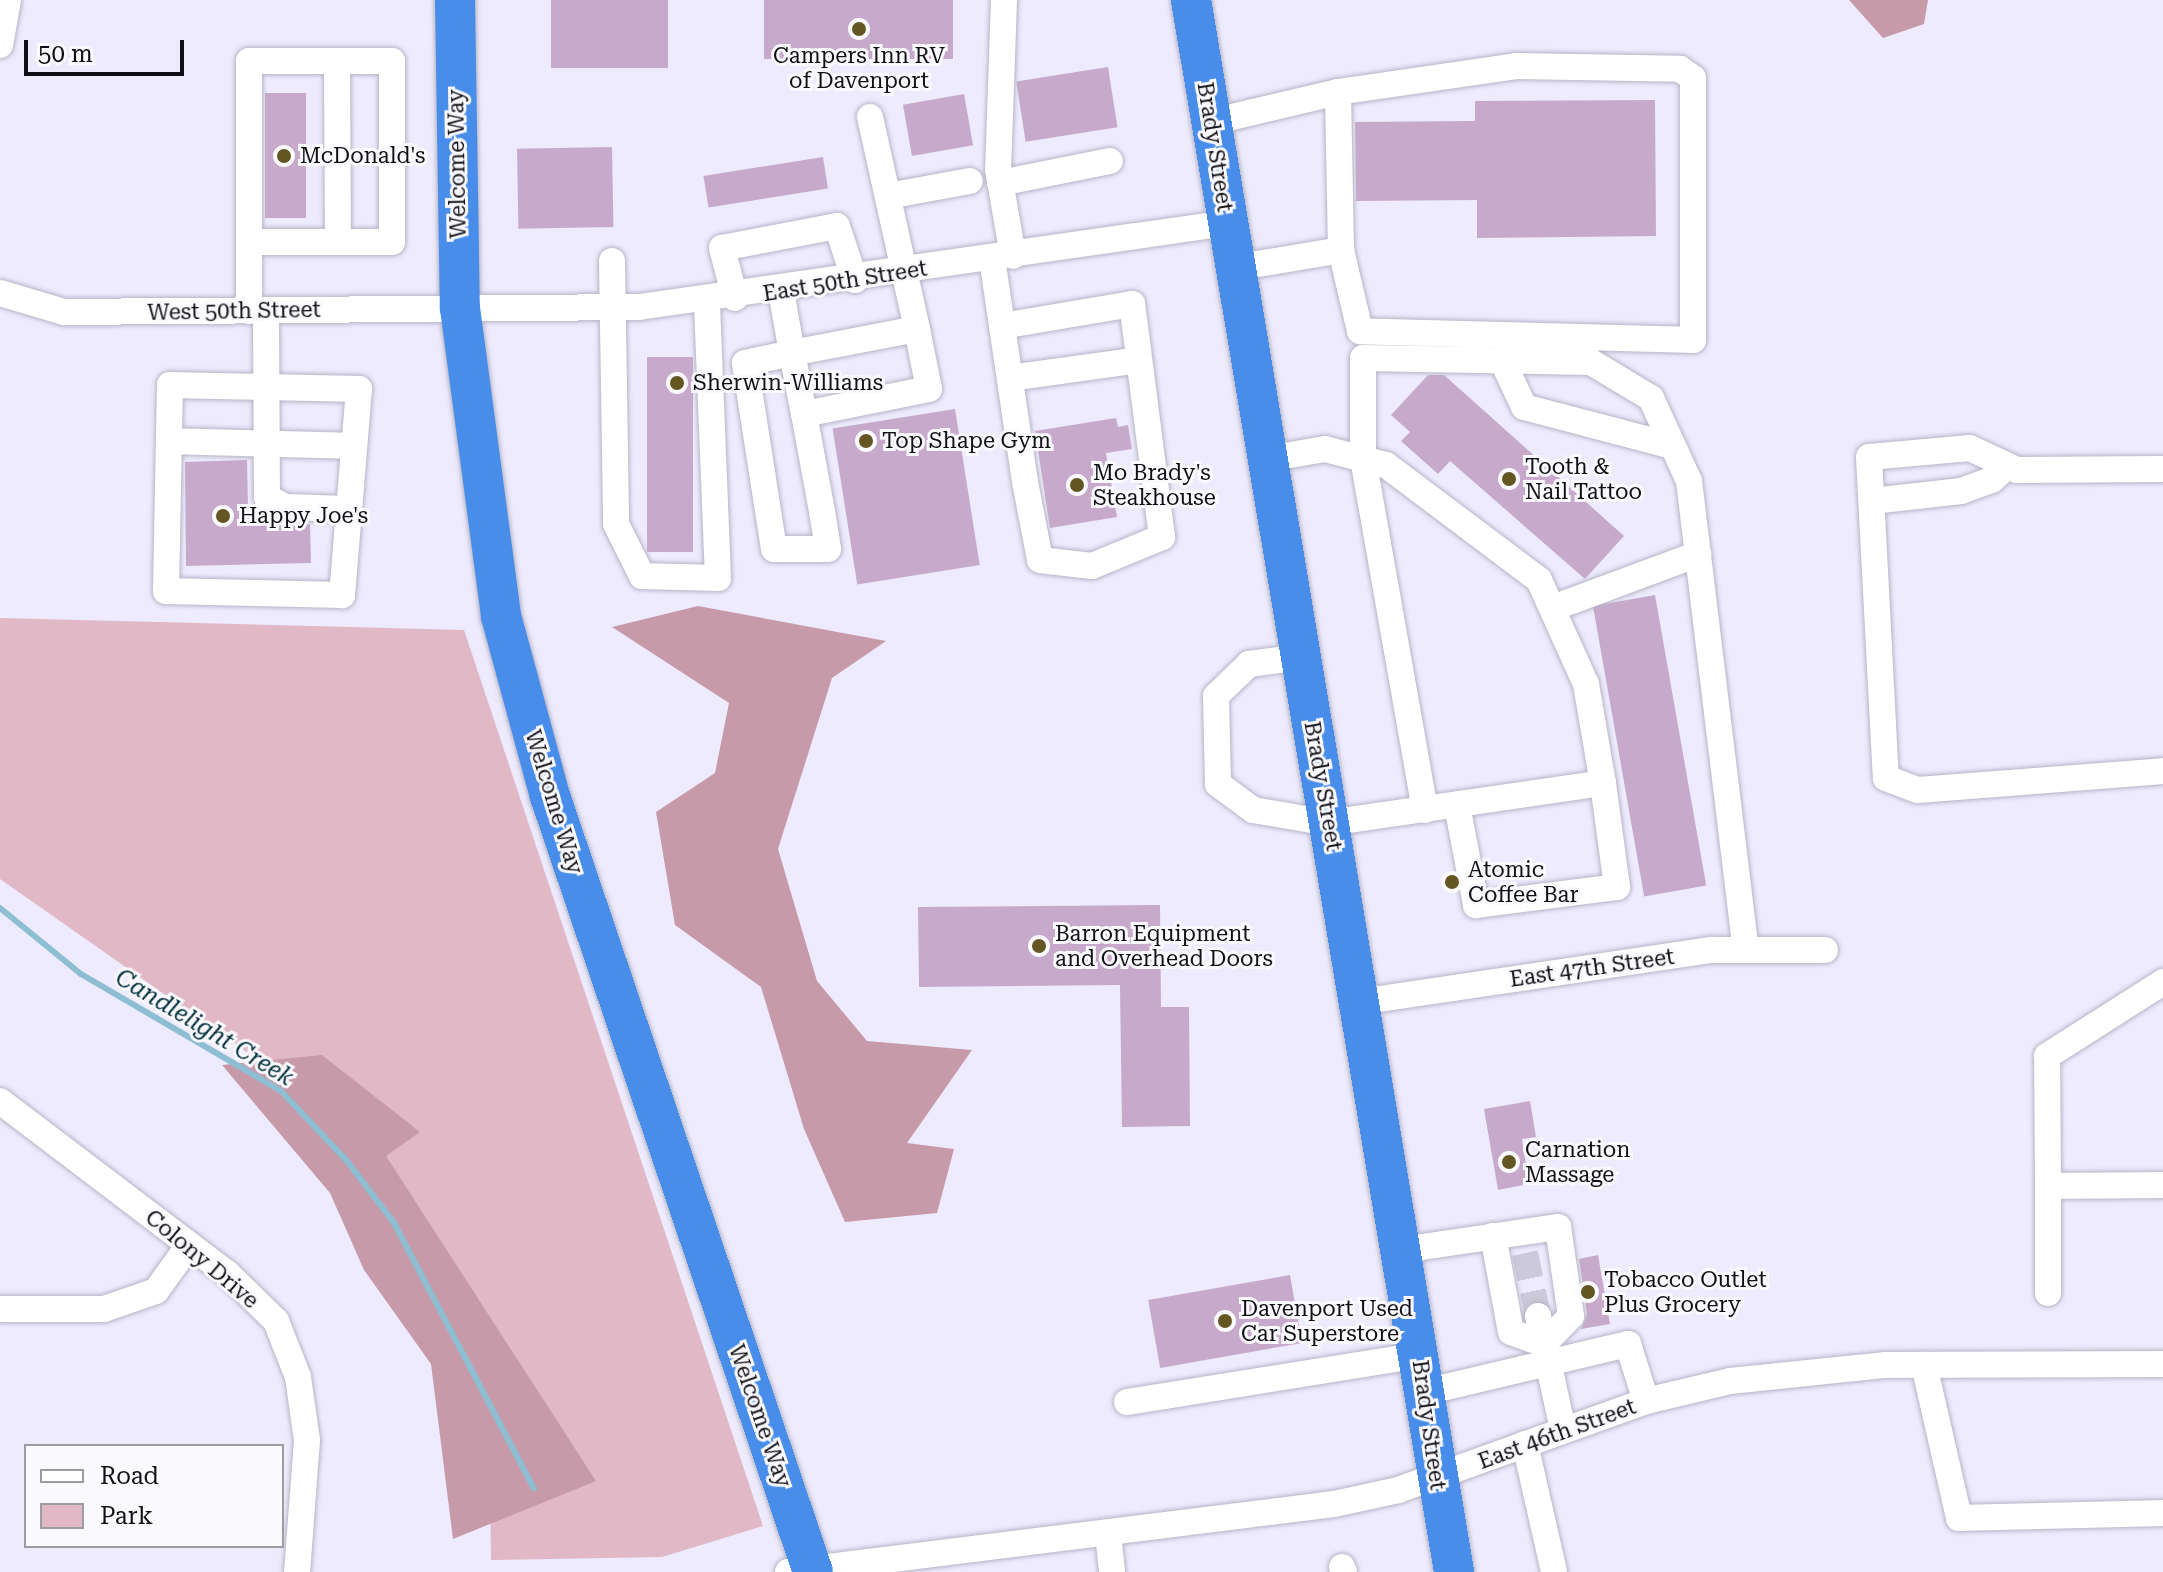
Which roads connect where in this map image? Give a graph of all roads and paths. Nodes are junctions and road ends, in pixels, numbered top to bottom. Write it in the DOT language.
graph roads {
  1 [pos="8,0"];
  2 [pos="455,0"];
  3 [pos="1004,0"];
  4 [pos="1191,0"];
  5 [pos="0,45"];
  6 [pos="337,61"];
  7 [pos="1338,92"];
  8 [pos="870,117"];
  9 [pos="1211,122"];
  10 [pos="1110,161"];
  11 [pos="970,181"];
  12 [pos="1000,183"];
  13 [pos="888,196"];
  14 [pos="1227,223"];
  15 [pos="249,242"];
  16 [pos="338,242"];
  17 [pos="1341,250"];
  18 [pos="1002,257"];
  19 [pos="612,261"];
  20 [pos="1234,268"];
  21 [pos="904,272"];
  22 [pos="855,280"];
  23 [pos="781,291"];
  24 [pos="5,295"];
  25 [pos="735,298"];
  26 [pos="707,302"];
  27 [pos="460,308"];
  28 [pos="611,309"];
  29 [pos="258,311"];
  30 [pos="1002,326"];
  31 [pos="917,329"];
  32 [pos="792,353"];
  33 [pos="1139,360"];
  34 [pos="1502,360"];
  35 [pos="1010,378"];
  36 [pos="266,386"];
  37 [pos="804,414"];
  38 [pos="172,441"];
  39 [pos="254,443"];
  40 [pos="354,446"];
  41 [pos="1673,446"];
  42 [pos="1267,459"];
  43 [pos="1363,459"];
  44 [pos="2006,467"];
  45 [pos="2163,469"];
  46 [pos="1872,501"];
  47 [pos="349,509"];
  48 [pos="1698,554"];
  49 [pos="1553,608"];
  50 [pos="1301,657"];
  51 [pos="2163,771"];
  52 [pos="1603,783"];
  53 [pos="1457,805"];
  54 [pos="1425,810"];
  55 [pos="1329,823"];
  56 [pos="1746,950"];
  57 [pos="1825,950"];
  58 [pos="2163,982"];
  59 [pos="1359,1002"];
  60 [pos="0,1101"];
  61 [pos="2163,1185"];
  62 [pos="2048,1186"];
  63 [pos="1493,1236"];
  64 [pos="189,1245"];
  65 [pos="1402,1250"];
  66 [pos="2048,1293"];
  67 [pos="0,1309"];
  68 [pos="1538,1316"];
  69 [pos="1546,1354"];
  70 [pos="2163,1364"];
  71 [pos="1924,1365"];
  72 [pos="1423,1374"];
  73 [pos="1646,1401"];
  74 [pos="1127,1402"];
  75 [pos="1563,1430"];
  76 [pos="1525,1444"];
  77 [pos="1435,1478"];
  78 [pos="2163,1513"];
  79 [pos="1108,1533"];
  80 [pos="804,1571"];
  81 [pos="297,1572"];
  82 [pos="1112,1572"];
  83 [pos="1454,1572"];
  84 [pos="1554,1572"];
  1 -- 5 [label="street"];
  2 -- 27 [label="highway, Welcome Way"];
  3 -- 12 [label="street"];
  4 -- 9 [label="highway, Brady Street"];
  6 -- 15 [label="street"];
  6 -- 16 [label="street"];
  6 -- 16 [label="street"];
  7 -- 9 [label="street"];
  7 -- 17 [label="street"];
  7 -- 17 [label="street"];
  8 -- 13 [label="street"];
  9 -- 14 [label="highway, Brady Street"];
  10 -- 12 [label="street"];
  11 -- 13 [label="street"];
  12 -- 18 [label="street"];
  13 -- 21 [label="street"];
  14 -- 18 [label="street, East 50th Street"];
  14 -- 20 [label="highway, Brady Street"];
  15 -- 16 [label="street"];
  15 -- 29 [label="street"];
  17 -- 20 [label="street"];
  18 -- 21 [label="street, East 50th Street"];
  18 -- 30 [label="street"];
  19 -- 28 [label="street"];
  20 -- 42 [label="highway, Brady Street"];
  21 -- 22 [label="street, East 50th Street"];
  21 -- 31 [label="street"];
  22 -- 23 [label="street, East 50th Street"];
  22 -- 25 [label="street"];
  23 -- 25 [label="street, East 50th Street"];
  23 -- 32 [label="street"];
  24 -- 29 [label="street, West 50th Street"];
  25 -- 26 [label="street, East 50th Street"];
  26 -- 28 [label="street, East 50th Street"];
  26 -- 28 [label="street"];
  27 -- 28 [label="street, East 50th Street"];
  27 -- 29 [label="street, West 50th Street"];
  27 -- 80 [label="highway, Welcome Way"];
  29 -- 36 [label="street"];
  30 -- 33 [label="street"];
  30 -- 35 [label="street"];
  31 -- 32 [label="street"];
  31 -- 37 [label="street"];
  32 -- 37 [label="street"];
  32 -- 37 [label="street"];
  33 -- 35 [label="street"];
  33 -- 35 [label="street"];
  34 -- 41 [label="street"];
  34 -- 41 [label="street"];
  34 -- 43 [label="street"];
  36 -- 38 [label="street"];
  36 -- 39 [label="street"];
  36 -- 40 [label="street"];
  38 -- 39 [label="street"];
  38 -- 47 [label="street"];
  39 -- 40 [label="street"];
  39 -- 47 [label="street"];
  40 -- 47 [label="street"];
  41 -- 48 [label="street"];
  42 -- 43 [label="street"];
  42 -- 50 [label="highway, Brady Street"];
  43 -- 49 [label="street"];
  43 -- 54 [label="street"];
  44 -- 45 [label="street"];
  44 -- 46 [label="street"];
  44 -- 46 [label="street"];
  46 -- 51 [label="street"];
  48 -- 49 [label="street"];
  48 -- 56 [label="street"];
  49 -- 52 [label="street"];
  50 -- 55 [label="highway, Brady Street"];
  50 -- 55 [label="street"];
  52 -- 53 [label="street"];
  52 -- 53 [label="street"];
  53 -- 54 [label="street"];
  54 -- 55 [label="street"];
  55 -- 59 [label="highway, Brady Street"];
  56 -- 57 [label="street, East 47th Street"];
  56 -- 59 [label="street, East 47th Street"];
  58 -- 62 [label="street"];
  59 -- 65 [label="highway, Brady Street"];
  60 -- 64 [label="street, Colony Drive"];
  61 -- 62 [label="street"];
  62 -- 66 [label="street"];
  63 -- 65 [label="street"];
  63 -- 69 [label="street"];
  63 -- 69 [label="street"];
  64 -- 67 [label="street"];
  64 -- 81 [label="street, Colony Drive"];
  65 -- 72 [label="highway, Brady Street"];
  68 -- 69 [label="street"];
  69 -- 72 [label="street"];
  69 -- 73 [label="street"];
  69 -- 75 [label="street"];
  70 -- 71 [label="street, East 46th Street"];
  71 -- 73 [label="street, East 46th Street"];
  71 -- 78 [label="street"];
  72 -- 74 [label="street"];
  72 -- 77 [label="highway, Brady Street"];
  73 -- 75 [label="street, East 46th Street"];
  75 -- 76 [label="street, East 46th Street"];
  76 -- 77 [label="street, East 46th Street"];
  76 -- 84 [label="street"];
  77 -- 79 [label="street, East 46th Street"];
  77 -- 83 [label="highway, Brady Street"];
  79 -- 80 [label="street, East 46th Street"];
  79 -- 82 [label="street"];
}
